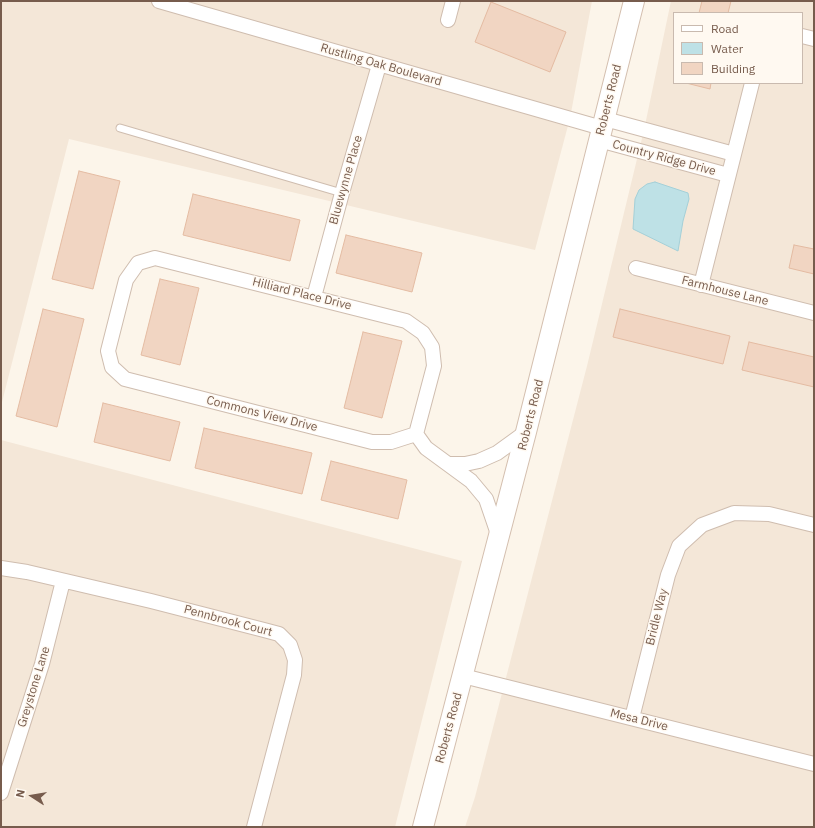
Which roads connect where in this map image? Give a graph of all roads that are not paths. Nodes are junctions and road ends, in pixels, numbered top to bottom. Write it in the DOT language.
graph roads {
  1 [pos="159,1"];
  2 [pos="452,1"];
  3 [pos="634,1"];
  4 [pos="202,7"];
  5 [pos="448,20"];
  6 [pos="803,36"];
  7 [pos="814,39"];
  8 [pos="379,64"];
  9 [pos="752,84"];
  10 [pos="120,128"];
  11 [pos="602,129"];
  12 [pos="734,154"];
  13 [pos="728,175"];
  14 [pos="342,193"];
  15 [pos="636,268"];
  16 [pos="701,285"];
  17 [pos="314,296"];
  18 [pos="814,313"];
  19 [pos="112,366"];
  20 [pos="526,432"];
  21 [pos="416,434"];
  22 [pos="448,464"];
  23 [pos="814,525"];
  24 [pos="498,537"];
  25 [pos="1,568"];
  26 [pos="63,581"];
  27 [pos="463,676"];
  28 [pos="632,718"];
  29 [pos="814,764"];
  30 [pos="1,793"];
  31 [pos="254,827"];
  32 [pos="422,827"];
  1 -- 4 [label="street, Rustling Oak Boulevard"];
  2 -- 5 [label="street"];
  3 -- 11 [label="main road, Roberts Road"];
  4 -- 8 [label="street, Rustling Oak Boulevard"];
  6 -- 7 [label="street"];
  8 -- 11 [label="street, Rustling Oak Boulevard"];
  8 -- 14 [label="street, Bluewynne Place"];
  9 -- 12 [label="street, Country Ridge Drive"];
  10 -- 14 [label="lane"];
  11 -- 12 [label="street, Country Ridge Drive"];
  11 -- 13 [label="street, Country Ridge Drive"];
  11 -- 20 [label="main road, Roberts Road"];
  12 -- 13 [label="street, Country Ridge Drive"];
  13 -- 16 [label="street, Country Ridge Drive"];
  14 -- 17 [label="street, Bluewynne Place"];
  15 -- 16 [label="street, Farmhouse Lane"];
  16 -- 18 [label="street, Farmhouse Lane"];
  17 -- 19 [label="street, Hilliard Place Drive"];
  17 -- 21 [label="street, Hilliard Place Drive"];
  19 -- 21 [label="street, Commons View Drive"];
  20 -- 22 [label="street"];
  20 -- 24 [label="main road, Roberts Road"];
  21 -- 22 [label="street"];
  22 -- 24 [label="street"];
  23 -- 28 [label="street, Bridle Way"];
  24 -- 27 [label="main road, Roberts Road"];
  25 -- 26 [label="street, Pennbrook Court"];
  26 -- 30 [label="street, Greystone Lane"];
  26 -- 31 [label="street, Pennbrook Court"];
  27 -- 28 [label="street, Mesa Drive"];
  27 -- 32 [label="main road, Roberts Road"];
  28 -- 29 [label="street, Mesa Drive"];
}
